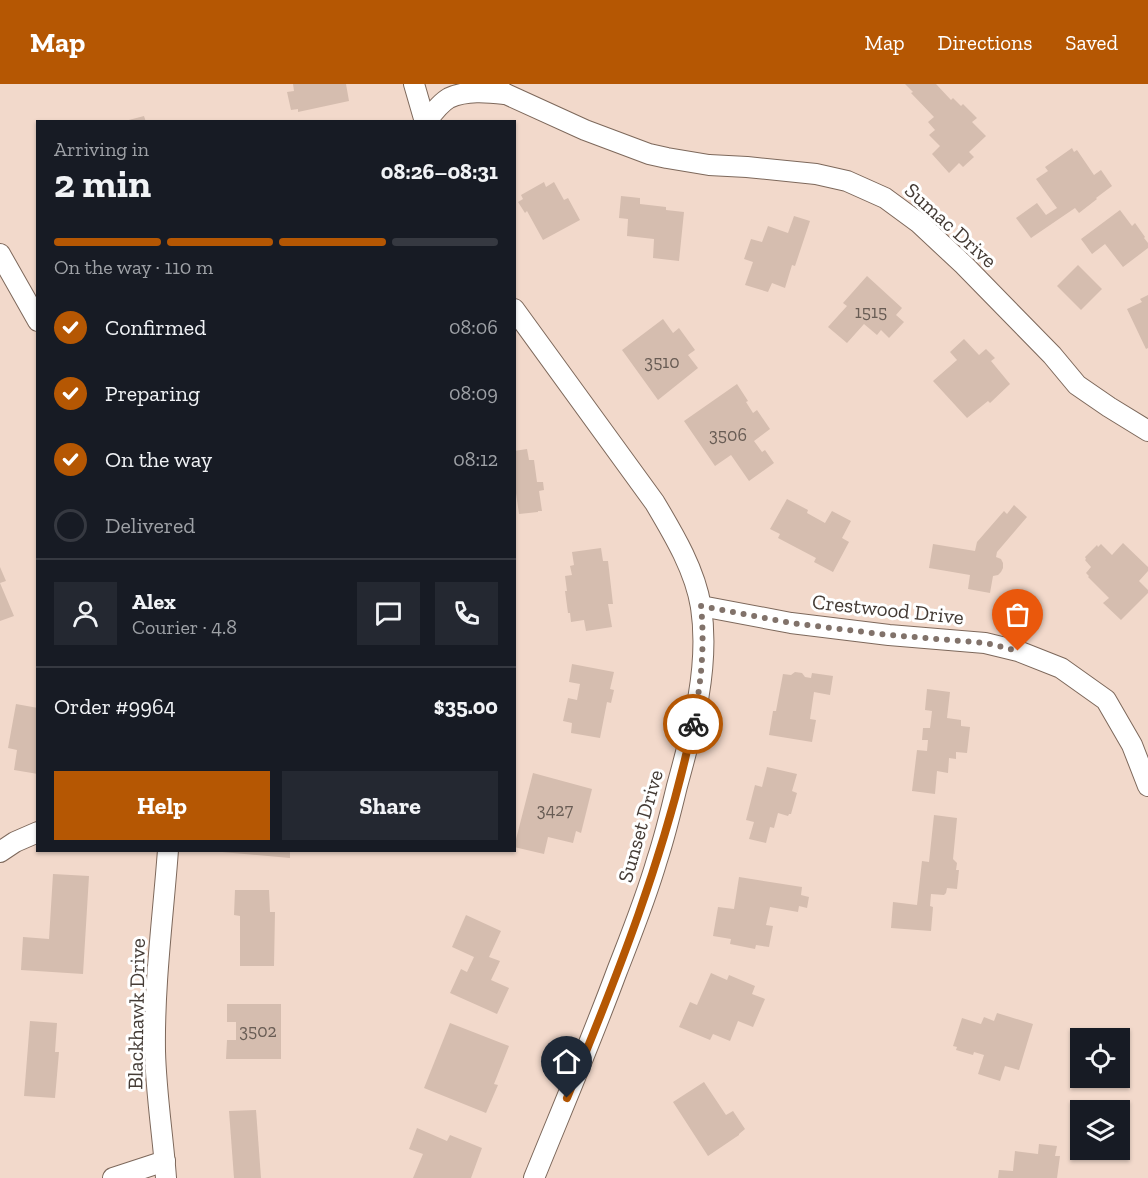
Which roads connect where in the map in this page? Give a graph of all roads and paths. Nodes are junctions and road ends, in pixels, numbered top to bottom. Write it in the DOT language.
graph roads {
  1 [pos="414,84"];
  2 [pos="497,89"];
  3 [pos="424,120"];
  4 [pos="427,120"];
  5 [pos="0,254"];
  6 [pos="516,312"];
  7 [pos="36,317"];
  8 [pos="1148,431"];
  9 [pos="701,606"];
  10 [pos="1148,786"];
  11 [pos="36,833"];
  12 [pos="0,852"];
  13 [pos="168,852"];
  14 [pos="166,1169"];
  15 [pos="113,1178"];
  16 [pos="534,1178"];
  1 -- 3 [label="street"];
  2 -- 4 [label="street, Sumac Drive"];
  2 -- 8 [label="street, Sumac Drive"];
  5 -- 7 [label="street"];
  6 -- 9 [label="street, Sunset Drive"];
  9 -- 10 [label="street, Crestwood Drive"];
  9 -- 16 [label="street, Sunset Drive"];
  11 -- 12 [label="street"];
  13 -- 14 [label="street, Blackhawk Drive"];
  14 -- 15 [label="street"];
}
